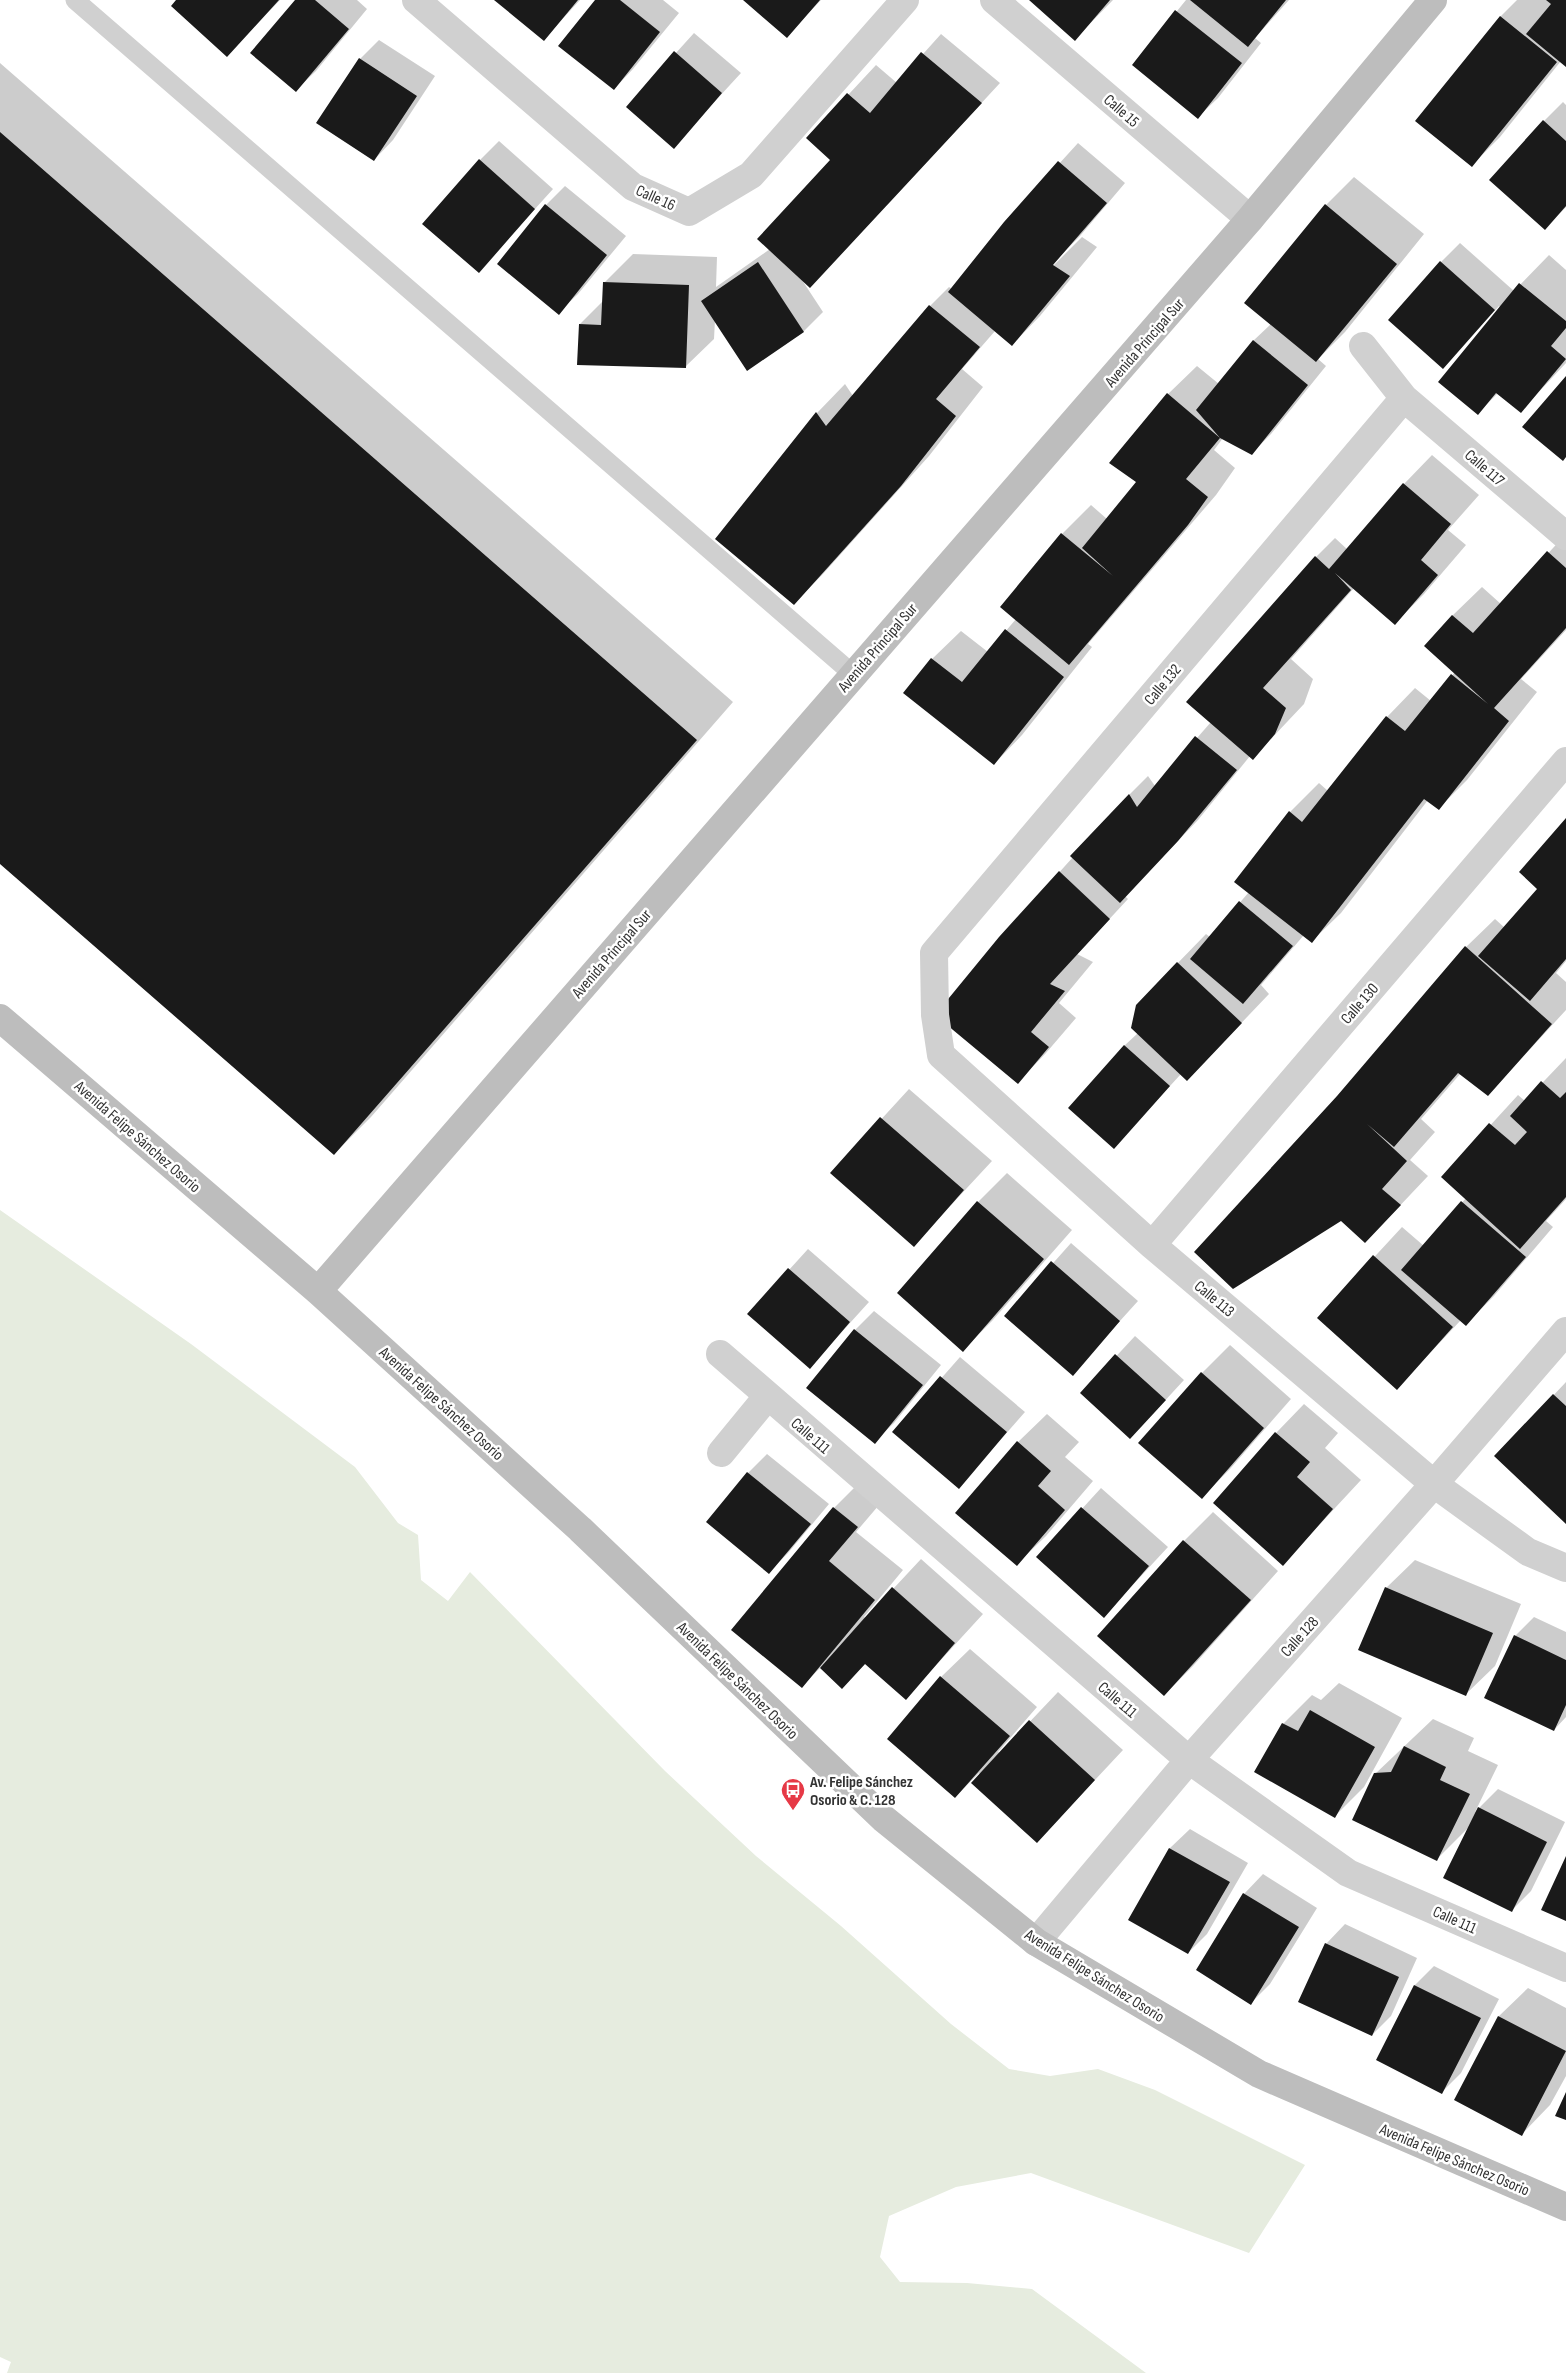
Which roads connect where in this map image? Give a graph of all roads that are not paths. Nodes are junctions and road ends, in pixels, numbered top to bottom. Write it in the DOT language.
graph roads {
  1 [pos="75,0"];
  2 [pos="416,0"];
  3 [pos="905,0"];
  4 [pos="994,0"];
  5 [pos="1432,0"];
  6 [pos="1250,219"];
  7 [pos="1363,346"];
  8 [pos="1404,398"];
  9 [pos="1566,536"];
  10 [pos="854,674"];
  11 [pos="1566,761"];
  12 [pos="935,976"];
  13 [pos="0,1018"];
  14 [pos="1152,1245"];
  15 [pos="318,1290"];
  16 [pos="1566,1331"];
  17 [pos="720,1354"];
  18 [pos="767,1397"];
  19 [pos="721,1452"];
  20 [pos="1434,1484"];
  21 [pos="1566,1568"];
  22 [pos="1189,1760"];
  23 [pos="1036,1942"];
  24 [pos="1566,1968"];
  25 [pos="1566,2208"];
  1 -- 10 [label="lane"];
  2 -- 3 [label="street, Calle 16"];
  4 -- 6 [label="street, Calle 15"];
  5 -- 6 [label="street, Avenida Principal Sur"];
  6 -- 10 [label="street, Avenida Principal Sur"];
  7 -- 8 [label="street, Calle 117"];
  8 -- 9 [label="street, Calle 117"];
  8 -- 12 [label="street, Calle 132"];
  10 -- 15 [label="street, Avenida Principal Sur"];
  11 -- 14 [label="street, Calle 130"];
  12 -- 14 [label="street, Calle 113"];
  13 -- 15 [label="street, Avenida Felipe Sánchez Osorio"];
  14 -- 20 [label="street, Calle 113"];
  15 -- 23 [label="street, Avenida Felipe Sánchez Osorio"];
  16 -- 20 [label="street, Calle 128"];
  17 -- 18 [label="street, Calle 111"];
  18 -- 19 [label="street"];
  18 -- 22 [label="street, Calle 111"];
  20 -- 21 [label="street, Calle 113"];
  20 -- 22 [label="street, Calle 128"];
  22 -- 23 [label="street, Calle 128"];
  22 -- 24 [label="street, Calle 111"];
  23 -- 25 [label="street, Avenida Felipe Sánchez Osorio"];
}
